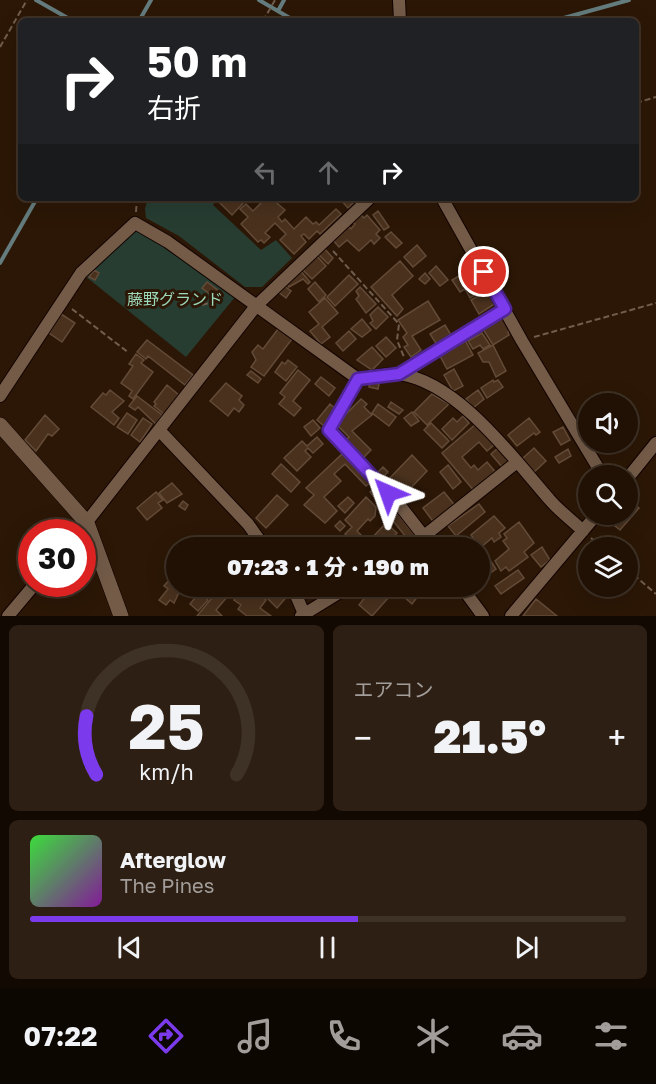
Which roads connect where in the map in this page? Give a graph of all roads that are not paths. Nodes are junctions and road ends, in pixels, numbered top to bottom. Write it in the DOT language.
graph roads {
  1 [pos="399,0"];
  2 [pos="400,18"];
  3 [pos="367,201"];
  4 [pos="444,201"];
  5 [pos="256,306"];
  6 [pos="505,309"];
  7 [pos="404,372"];
  8 [pos="358,379"];
  9 [pos="0,396"];
  10 [pos="0,425"];
  11 [pos="159,430"];
  12 [pos="656,444"];
  13 [pos="517,462"];
  14 [pos="596,465"];
  15 [pos="638,466"];
  16 [pos="76,519"];
  17 [pos="90,519"];
  18 [pos="588,525"];
  19 [pos="583,531"];
  20 [pos="257,537"];
  21 [pos="425,537"];
  22 [pos="96,558"];
  23 [pos="24,597"];
  24 [pos="297,597"];
  25 [pos="333,597"];
  26 [pos="469,597"];
  27 [pos="0,608"];
  28 [pos="304,615"];
  29 [pos="8,616"];
  30 [pos="121,616"];
  31 [pos="483,616"];
  32 [pos="511,616"];
  1 -- 2 [label="street"];
  3 -- 5 [label="street"];
  4 -- 6 [label="street"];
  5 -- 8 [label="street"];
  5 -- 9 [label="street"];
  5 -- 11 [label="street"];
  6 -- 7 [label="street"];
  6 -- 14 [label="street"];
  7 -- 8 [label="street"];
  7 -- 13 [label="street"];
  8 -- 21 [label="street"];
  10 -- 16 [label="street"];
  11 -- 17 [label="street"];
  11 -- 20 [label="street"];
  12 -- 15 [label="street"];
  13 -- 19 [label="street"];
  13 -- 21 [label="street"];
  18 -- 19 [label="street"];
  19 -- 32 [label="street"];
  22 -- 30 [label="street"];
  23 -- 29 [label="street"];
  24 -- 28 [label="street"];
  25 -- 28 [label="street"];
  26 -- 31 [label="street"];
  27 -- 29 [label="street"];
}
